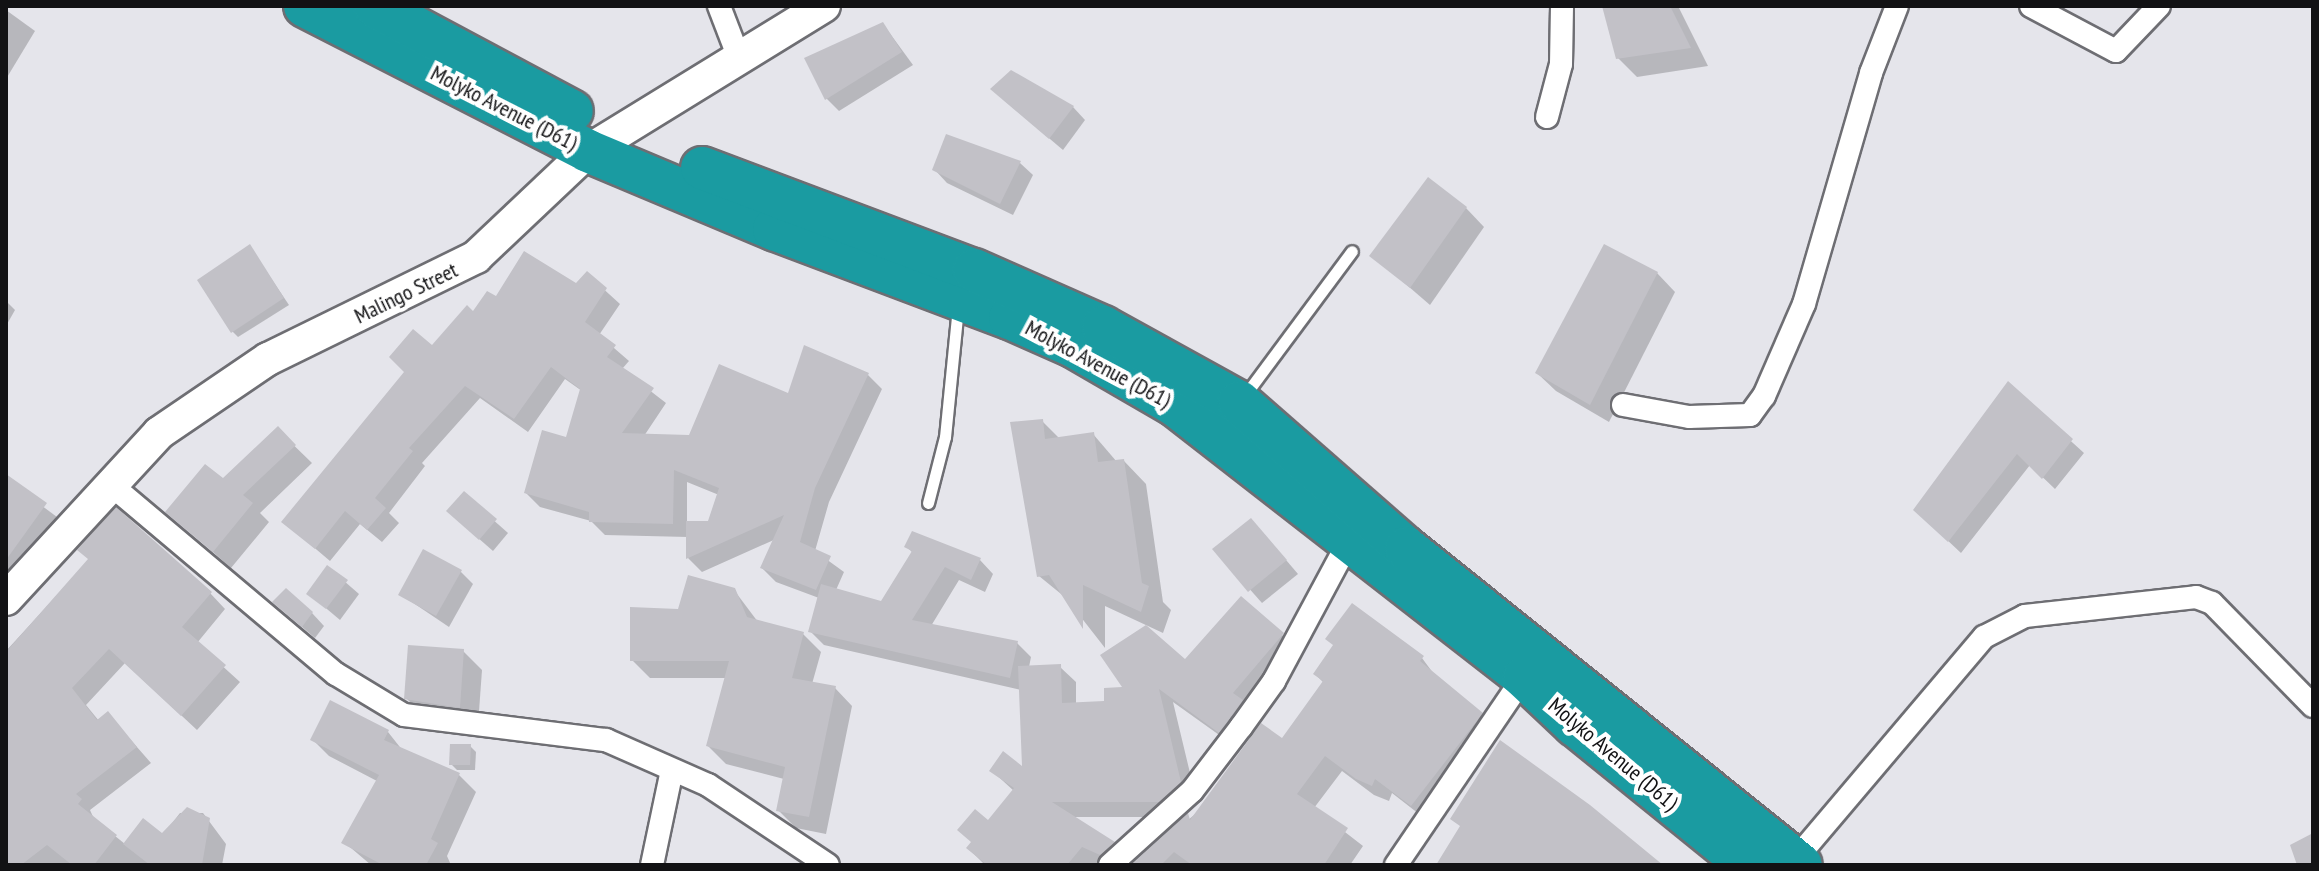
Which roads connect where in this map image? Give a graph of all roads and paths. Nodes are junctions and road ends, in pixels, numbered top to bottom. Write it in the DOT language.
graph roads {
  1 [pos="305,6"];
  2 [pos="375,6"];
  3 [pos="719,6"];
  4 [pos="824,6"];
  5 [pos="1562,6"];
  6 [pos="1897,6"];
  7 [pos="2031,6"];
  8 [pos="2159,6"];
  9 [pos="739,58"];
  10 [pos="1547,117"];
  11 [pos="601,142"];
  12 [pos="1352,251"];
  13 [pos="959,297"];
  14 [pos="1239,402"];
  15 [pos="1623,405"];
  16 [pos="110,484"];
  17 [pos="928,503"];
  18 [pos="1349,541"];
  19 [pos="6,599"];
  20 [pos="1524,677"];
  21 [pos="2313,706"];
  22 [pos="672,770"];
  23 [pos="1798,863"];
  24 [pos="652,865"];
  25 [pos="828,865"];
  26 [pos="1110,865"];
  27 [pos="1396,865"];
  28 [pos="1748,865"];
  1 -- 11 [label="highway, Molyko Avenue (D61)"];
  2 -- 11 [label="highway, Molyko Avenue (D61)"];
  3 -- 9 [label="street"];
  4 -- 9 [label="street, Malingo Street"];
  5 -- 10 [label="street"];
  6 -- 15 [label="street"];
  7 -- 8 [label="street"];
  9 -- 11 [label="street, Malingo Street"];
  11 -- 13 [label="highway, Molyko Avenue (D61)"];
  11 -- 14 [label="highway, Molyko Avenue (D61)"];
  11 -- 16 [label="street, Malingo Street"];
  12 -- 14 [label="lane"];
  13 -- 17 [label="lane"];
  13 -- 18 [label="highway, Molyko Avenue (D61)"];
  14 -- 23 [label="highway, Molyko Avenue (D61)"];
  16 -- 19 [label="street, Malingo Street"];
  16 -- 22 [label="street"];
  18 -- 20 [label="highway, Molyko Avenue (D61)"];
  18 -- 26 [label="street"];
  20 -- 27 [label="street"];
  20 -- 28 [label="highway, Molyko Avenue (D61)"];
  21 -- 23 [label="street"];
  22 -- 24 [label="street"];
  22 -- 25 [label="street"];
}
